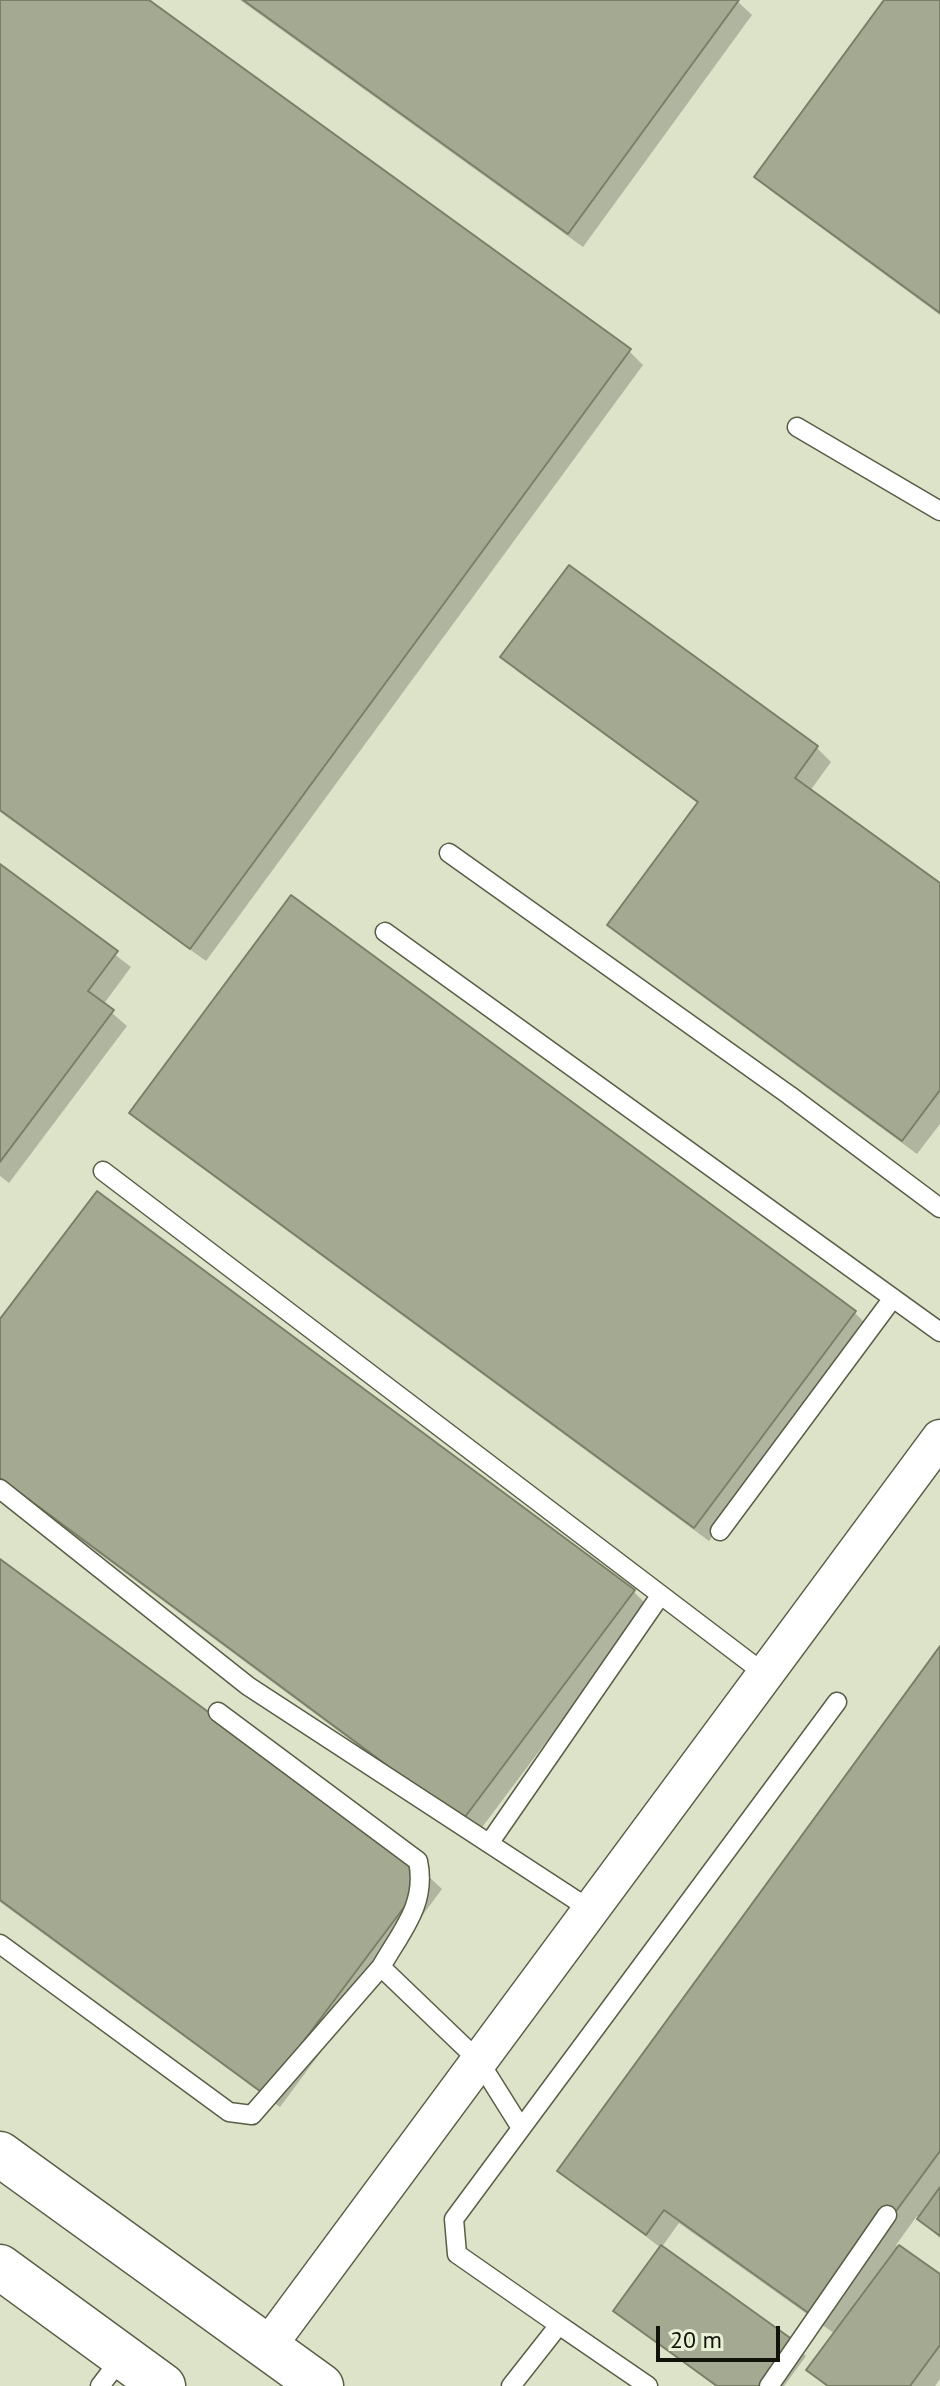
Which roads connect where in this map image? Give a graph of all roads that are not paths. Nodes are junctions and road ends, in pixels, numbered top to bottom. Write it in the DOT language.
graph roads {
  1 [pos="797,427"];
  2 [pos="940,511"];
  3 [pos="449,853"];
  4 [pos="385,932"];
  5 [pos="103,1171"];
  6 [pos="940,1208"];
  7 [pos="893,1298"];
  8 [pos="940,1332"];
  9 [pos="940,1438"];
  10 [pos="0,1489"];
  11 [pos="720,1531"];
  12 [pos="660,1596"];
  13 [pos="765,1674"];
  14 [pos="837,1702"];
  15 [pos="218,1712"];
  16 [pos="490,1842"];
  17 [pos="591,1910"];
  18 [pos="0,1944"];
  19 [pos="381,1967"];
  20 [pos="479,2061"];
  21 [pos="521,2128"];
  22 [pos="0,2154"];
  23 [pos="887,2215"];
  24 [pos="0,2267"];
  25 [pos="559,2325"];
  26 [pos="268,2346"];
  27 [pos="112,2371"];
  28 [pos="163,2386"];
  29 [pos="321,2386"];
  30 [pos="511,2386"];
  31 [pos="648,2386"];
  32 [pos="769,2386"];
  1 -- 2 [label="lane"];
  3 -- 6 [label="lane"];
  4 -- 7 [label="lane"];
  5 -- 12 [label="lane"];
  7 -- 8 [label="lane"];
  7 -- 11 [label="lane"];
  9 -- 13 [label="street"];
  10 -- 16 [label="lane"];
  12 -- 13 [label="lane"];
  12 -- 16 [label="lane"];
  13 -- 17 [label="street"];
  14 -- 21 [label="lane"];
  15 -- 19 [label="lane"];
  16 -- 17 [label="lane"];
  17 -- 20 [label="street"];
  18 -- 19 [label="lane"];
  19 -- 20 [label="lane"];
  20 -- 21 [label="lane"];
  20 -- 26 [label="street"];
  21 -- 25 [label="lane"];
  22 -- 26 [label="street"];
  23 -- 32 [label="lane"];
  24 -- 27 [label="street"];
  25 -- 30 [label="lane"];
  25 -- 31 [label="lane"];
  26 -- 29 [label="street"];
  27 -- 28 [label="street"];
}
